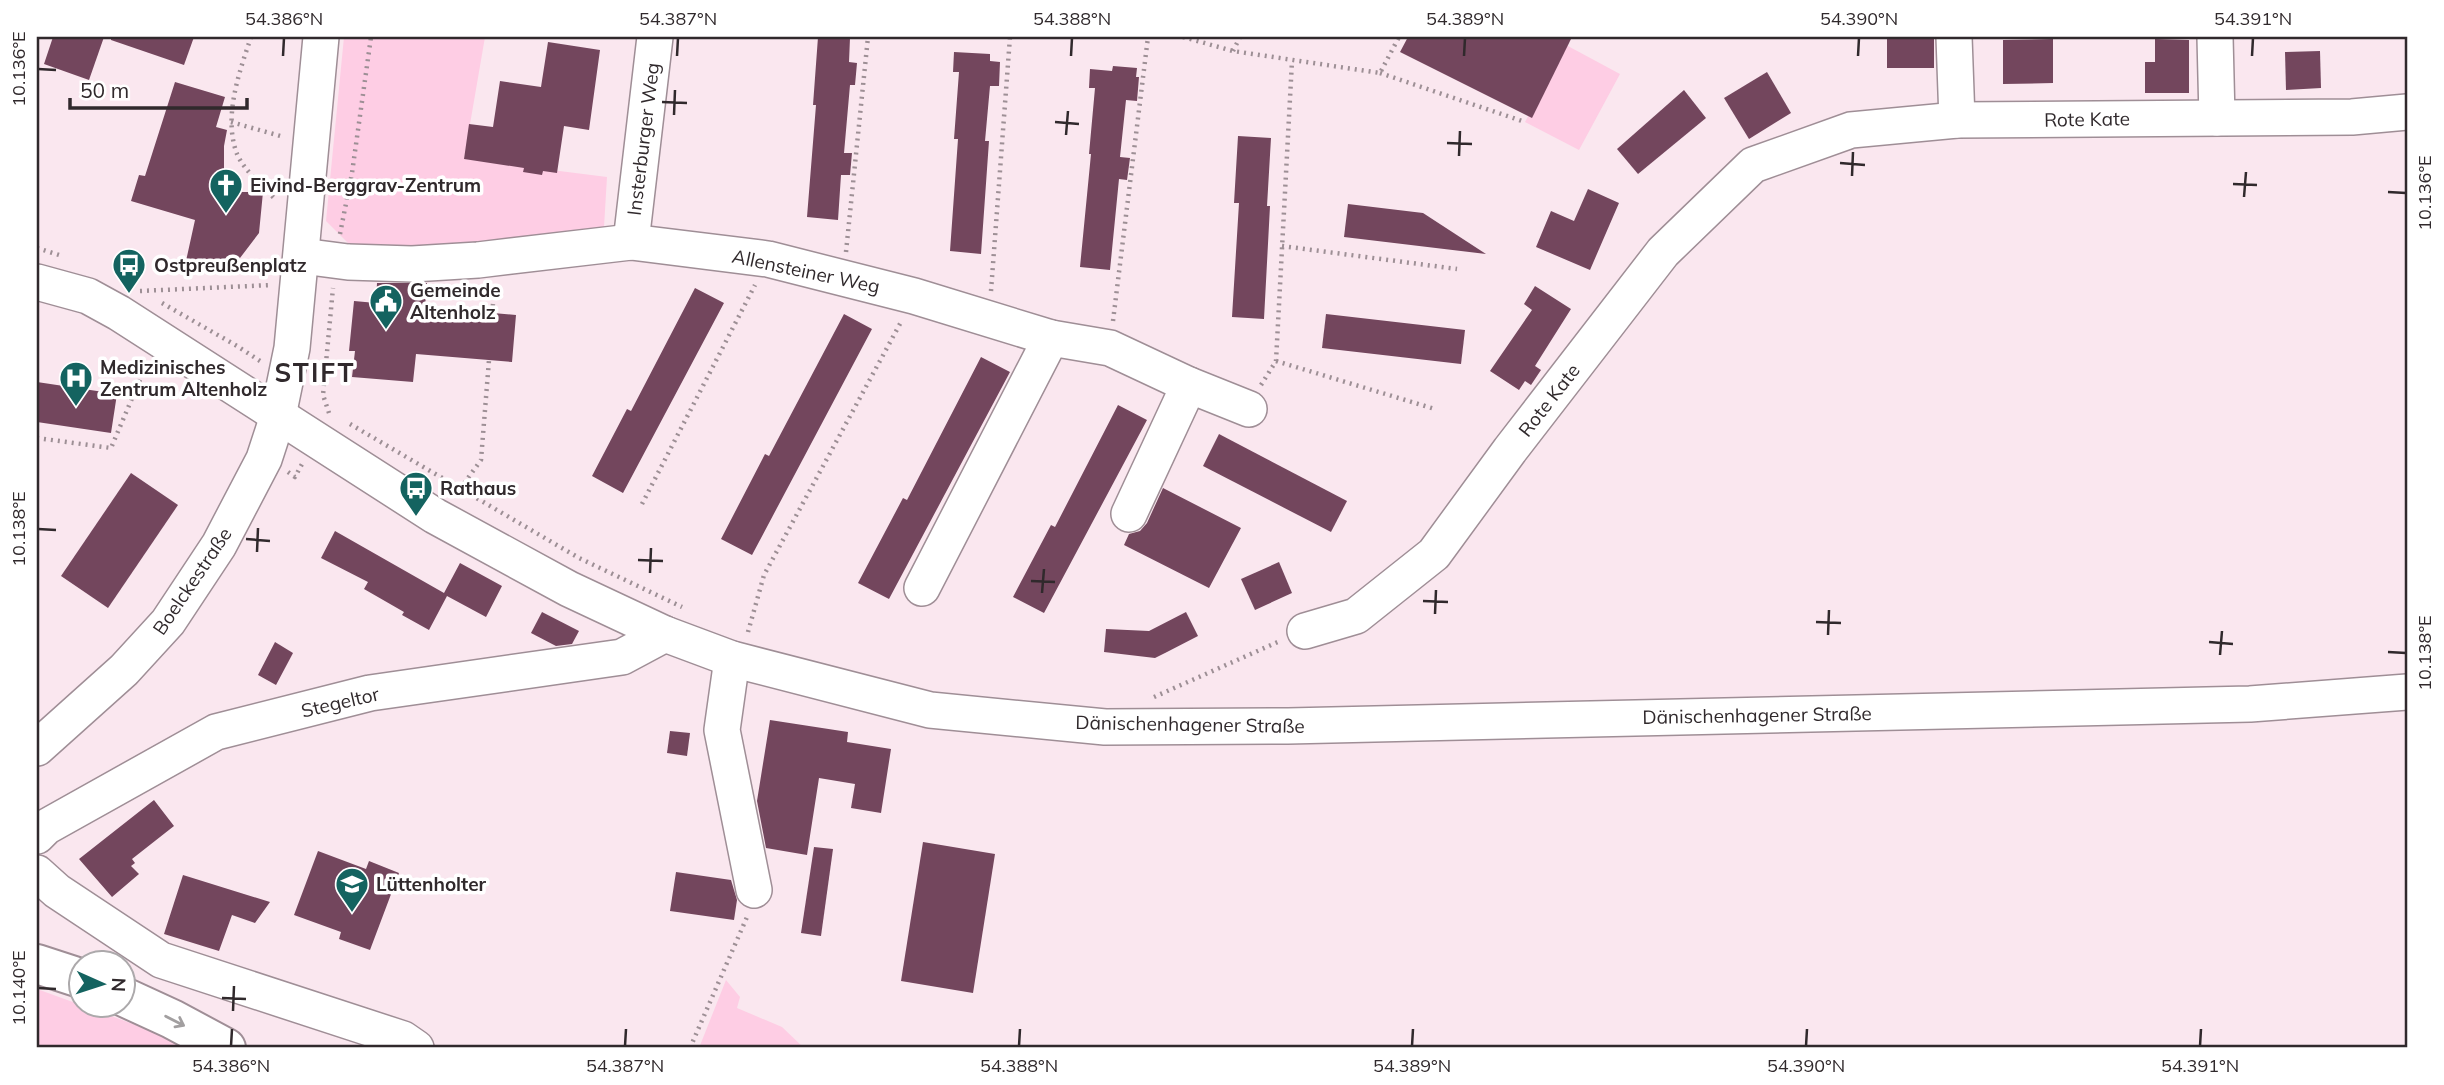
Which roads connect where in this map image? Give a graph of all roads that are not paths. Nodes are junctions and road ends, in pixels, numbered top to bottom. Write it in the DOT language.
graph roads {
  1 [pos="321,37"];
  2 [pos="655,37"];
  3 [pos="1954,37"];
  4 [pos="2216,37"];
  5 [pos="2407,112"];
  6 [pos="2217,118"];
  7 [pos="1957,120"];
  8 [pos="631,242"];
  9 [pos="300,270"];
  10 [pos="37,282"];
  11 [pos="1051,338"];
  12 [pos="1189,385"];
  13 [pos="1249,409"];
  14 [pos="278,416"];
  15 [pos="1129,514"];
  16 [pos="922,588"];
  17 [pos="677,622"];
  18 [pos="1305,631"];
  19 [pos="738,639"];
  20 [pos="2407,692"];
  21 [pos="37,748"];
  22 [pos="42,832"];
  23 [pos="37,873"];
  24 [pos="754,890"];
  25 [pos="37,964"];
  26 [pos="66,973"];
  27 [pos="136,1002"];
  28 [pos="226,1048"];
  29 [pos="416,1048"];
  1 -- 9 [label="street"];
  2 -- 8 [label="street, Insterburger Weg"];
  3 -- 7 [label="street"];
  4 -- 6 [label="street"];
  5 -- 6 [label="street, Rote Kate"];
  6 -- 7 [label="street, Rote Kate"];
  7 -- 18 [label="street, Rote Kate"];
  8 -- 9 [label="street, Allensteiner Weg"];
  8 -- 11 [label="street, Allensteiner Weg"];
  9 -- 14 [label="street"];
  10 -- 14 [label="street, Dänischenhagener Straße"];
  11 -- 12 [label="street, Allensteiner Weg"];
  11 -- 16 [label="street"];
  12 -- 13 [label="street, Allensteiner Weg"];
  12 -- 15 [label="street"];
  14 -- 17 [label="street, Dänischenhagener Straße"];
  14 -- 21 [label="street, Boelckestraße"];
  17 -- 19 [label="street, Dänischenhagener Straße"];
  17 -- 22 [label="street, Stegeltor"];
  19 -- 20 [label="street, Dänischenhagener Straße"];
  19 -- 24 [label="street"];
  23 -- 29 [label="street"];
  25 -- 26 [label="highway"];
  27 -- 28 [label="highway, one-way"];
}
